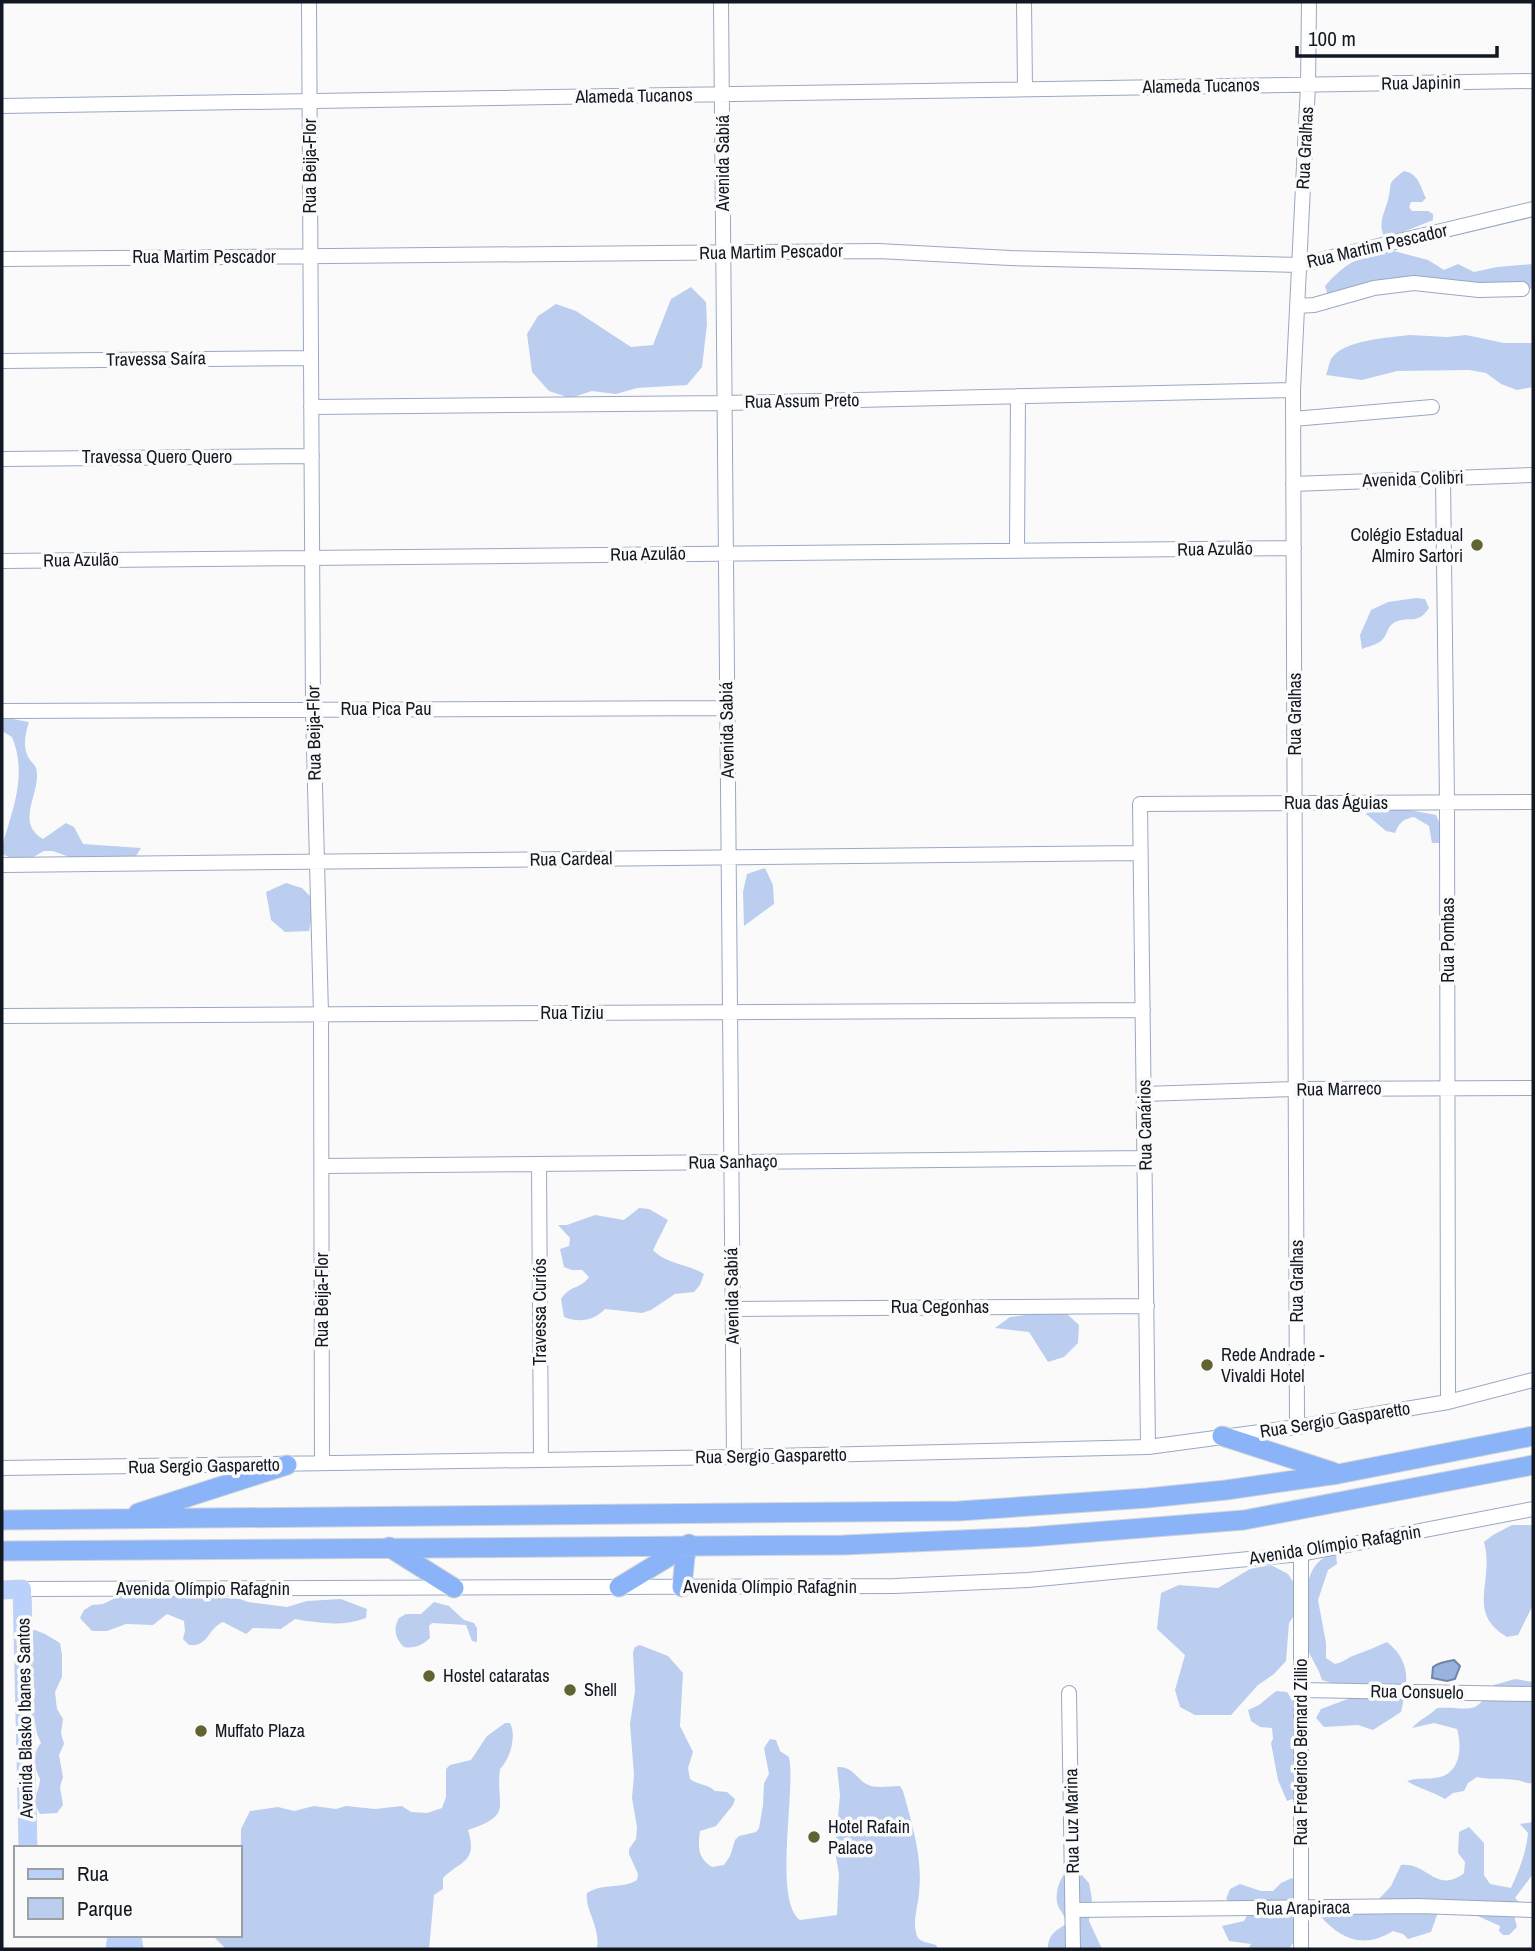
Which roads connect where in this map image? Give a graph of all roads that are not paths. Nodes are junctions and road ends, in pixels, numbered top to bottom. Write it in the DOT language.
graph roads {
  1 [pos="309,2"];
  2 [pos="722,2"];
  3 [pos="1024,2"];
  4 [pos="1309,2"];
  5 [pos="1533,81"];
  6 [pos="1308,85"];
  7 [pos="1025,89"];
  8 [pos="722,94"];
  9 [pos="310,101"];
  10 [pos="2,106"];
  11 [pos="1533,209"];
  12 [pos="723,253"];
  13 [pos="311,257"];
  14 [pos="2,259"];
  15 [pos="1299,265"];
  16 [pos="1522,289"];
  17 [pos="1297,306"];
  18 [pos="311,358"];
  19 [pos="2,361"];
  20 [pos="1293,390"];
  21 [pos="1018,396"];
  22 [pos="725,402"];
  23 [pos="311,407"];
  24 [pos="1432,407"];
  25 [pos="1293,419"];
  26 [pos="312,456"];
  27 [pos="2,459"];
  28 [pos="1533,475"];
  29 [pos="1443,478"];
  30 [pos="1293,484"];
  31 [pos="1294,548"];
  32 [pos="1017,551"];
  33 [pos="726,554"];
  34 [pos="312,558"];
  35 [pos="2,561"];
  36 [pos="727,708"];
  37 [pos="313,710"];
  38 [pos="2,711"];
  39 [pos="1533,802"];
  40 [pos="1295,803"];
  41 [pos="1447,803"];
  42 [pos="1140,804"];
  43 [pos="1140,853"];
  44 [pos="729,858"];
  45 [pos="317,862"];
  46 [pos="2,865"];
  47 [pos="1143,1010"];
  48 [pos="730,1012"];
  49 [pos="321,1014"];
  50 [pos="2,1016"];
  51 [pos="1448,1088"];
  52 [pos="1533,1088"];
  53 [pos="1296,1089"];
  54 [pos="1144,1094"];
  55 [pos="1145,1158"];
  56 [pos="731,1162"];
  57 [pos="539,1164"];
  58 [pos="322,1166"];
  59 [pos="1147,1306"];
  60 [pos="733,1309"];
  61 [pos="1533,1380"];
  62 [pos="1448,1402"];
  63 [pos="1297,1427"];
  64 [pos="1222,1436"];
  65 [pos="1533,1436"];
  66 [pos="1148,1447"];
  67 [pos="734,1457"];
  68 [pos="541,1460"];
  69 [pos="322,1463"];
  70 [pos="287,1465"];
  71 [pos="1533,1465"];
  72 [pos="2,1468"];
  73 [pos="1338,1474"];
  74 [pos="1533,1509"];
  75 [pos="118,1519"];
  76 [pos="2,1520"];
  77 [pos="689,1545"];
  78 [pos="389,1547"];
  79 [pos="2,1551"];
  80 [pos="1301,1554"];
  81 [pos="619,1587"];
  82 [pos="682,1587"];
  83 [pos="454,1588"];
  84 [pos="22,1589"];
  85 [pos="2,1590"];
  86 [pos="1301,1690"];
  87 [pos="1069,1693"];
  88 [pos="1533,1694"];
  89 [pos="28,1846"];
  90 [pos="1301,1908"];
  91 [pos="1073,1910"];
  92 [pos="1533,1910"];
  93 [pos="1073,1949"];
  94 [pos="1301,1949"];
  1 -- 9 [label="street, Rua Beija-Flor"];
  2 -- 8 [label="street, Avenida Sabiá"];
  3 -- 7 [label="street"];
  4 -- 6 [label="street, Rua Gralhas"];
  5 -- 6 [label="street, Rua Japinin"];
  6 -- 7 [label="street, Alameda Tucanos"];
  6 -- 15 [label="street, Rua Gralhas"];
  7 -- 8 [label="street, Alameda Tucanos"];
  8 -- 9 [label="street, Alameda Tucanos"];
  8 -- 12 [label="street, Avenida Sabiá"];
  9 -- 10 [label="street, Alameda Tucanos"];
  9 -- 13 [label="street, Rua Beija-Flor"];
  11 -- 15 [label="street, Rua Martim Pescador"];
  12 -- 13 [label="street, Rua Martim Pescador"];
  12 -- 15 [label="street, Rua Martim Pescador"];
  12 -- 22 [label="street, Avenida Sabiá"];
  13 -- 14 [label="street, Rua Martim Pescador"];
  13 -- 18 [label="street, Rua Beija-Flor"];
  15 -- 17 [label="street, Rua Gralhas"];
  16 -- 17 [label="street"];
  17 -- 20 [label="street, Rua Gralhas"];
  18 -- 19 [label="street, Travessa Saíra"];
  18 -- 23 [label="street, Rua Beija-Flor"];
  20 -- 21 [label="street, Rua Assum Preto"];
  20 -- 25 [label="street, Rua Gralhas"];
  21 -- 22 [label="street, Rua Assum Preto"];
  21 -- 32 [label="street"];
  22 -- 23 [label="street, Rua Assum Preto"];
  22 -- 33 [label="street, Avenida Sabiá"];
  23 -- 26 [label="street, Rua Beija-Flor"];
  24 -- 25 [label="street"];
  25 -- 30 [label="street, Rua Gralhas"];
  26 -- 27 [label="street, Travessa Quero Quero"];
  26 -- 34 [label="street, Rua Beija-Flor"];
  28 -- 29 [label="street, Avenida Colibri"];
  29 -- 30 [label="street, Avenida Colibri"];
  29 -- 41 [label="street, Rua Pombas"];
  30 -- 31 [label="street, Rua Gralhas"];
  31 -- 32 [label="street, Rua Azulão"];
  31 -- 40 [label="street, Rua Gralhas"];
  32 -- 33 [label="street, Rua Azulão"];
  33 -- 34 [label="street, Rua Azulão"];
  33 -- 36 [label="street, Avenida Sabiá"];
  34 -- 35 [label="street, Rua Azulão"];
  34 -- 37 [label="street, Rua Beija-Flor"];
  36 -- 37 [label="street, Rua Pica Pau"];
  36 -- 44 [label="street, Avenida Sabiá"];
  37 -- 38 [label="street, Rua Pica Pau"];
  37 -- 45 [label="street, Rua Beija-Flor"];
  39 -- 41 [label="street, Rua das Águias"];
  40 -- 41 [label="street, Rua das Águias"];
  40 -- 42 [label="street, Rua das Águias"];
  40 -- 53 [label="street, Rua Gralhas"];
  41 -- 51 [label="street, Rua Pombas"];
  42 -- 43 [label="street, Rua Canários"];
  43 -- 44 [label="street, Rua Cardeal"];
  43 -- 47 [label="street, Rua Canários"];
  44 -- 45 [label="street, Rua Cardeal"];
  44 -- 48 [label="street, Avenida Sabiá"];
  45 -- 46 [label="street, Rua Cardeal"];
  45 -- 49 [label="street, Rua Beija-Flor"];
  47 -- 48 [label="street, Rua Tiziu"];
  47 -- 54 [label="street, Rua Canários"];
  48 -- 49 [label="street, Rua Tiziu"];
  48 -- 56 [label="street, Avenida Sabiá"];
  49 -- 50 [label="street, Rua Tiziu"];
  49 -- 58 [label="street, Rua Beija-Flor"];
  51 -- 52 [label="street, Rua Marreco"];
  51 -- 53 [label="street, Rua Marreco"];
  51 -- 62 [label="street, Rua Pombas"];
  53 -- 54 [label="street, Rua Marreco"];
  53 -- 63 [label="street, Rua Gralhas"];
  54 -- 55 [label="street, Rua Canários"];
  55 -- 56 [label="street, Rua Sanhaço"];
  55 -- 59 [label="street, Rua Canários"];
  56 -- 57 [label="street, Rua Sanhaço"];
  56 -- 60 [label="street, Avenida Sabiá"];
  57 -- 58 [label="street, Rua Sanhaço"];
  57 -- 68 [label="street, Travessa Curiós"];
  58 -- 69 [label="street, Rua Beija-Flor"];
  59 -- 60 [label="street, Rua Cegonhas"];
  59 -- 66 [label="street, Rua Canários"];
  60 -- 67 [label="street, Avenida Sabiá"];
  61 -- 62 [label="street, Rua Sergio Gasparetto"];
  62 -- 63 [label="street, Rua Sergio Gasparetto"];
  63 -- 64 [label="street, Rua Sergio Gasparetto"];
  64 -- 66 [label="street, Rua Sergio Gasparetto"];
  64 -- 73 [label="highway"];
  65 -- 73 [label="highway"];
  66 -- 67 [label="street, Rua Sergio Gasparetto"];
  67 -- 68 [label="street, Rua Sergio Gasparetto"];
  68 -- 69 [label="street, Rua Sergio Gasparetto"];
  69 -- 70 [label="street, Rua Sergio Gasparetto"];
  70 -- 72 [label="street, Rua Sergio Gasparetto"];
  70 -- 75 [label="highway"];
  71 -- 77 [label="highway"];
  73 -- 75 [label="highway"];
  74 -- 80 [label="street, Avenida Olímpio Rafagnin"];
  75 -- 76 [label="highway"];
  77 -- 78 [label="highway"];
  77 -- 81 [label="highway"];
  77 -- 82 [label="highway"];
  78 -- 79 [label="highway"];
  78 -- 83 [label="highway"];
  80 -- 82 [label="street, Avenida Olímpio Rafagnin"];
  80 -- 86 [label="street, Rua Frederico Bernard Zillio"];
  81 -- 82 [label="street, Avenida Olímpio Rafagnin"];
  81 -- 83 [label="street, Avenida Olímpio Rafagnin"];
  83 -- 84 [label="street, Avenida Olímpio Rafagnin"];
  84 -- 85 [label="main road, Avenida Olímpio Rafagnin"];
  84 -- 89 [label="main road, Avenida Blasko Ibanes Santos"];
  86 -- 88 [label="street, Rua Consuelo"];
  86 -- 90 [label="street, Rua Frederico Bernard Zillio"];
  87 -- 91 [label="street, Rua Luz Marina"];
  90 -- 91 [label="street, Rua Arapiraca"];
  90 -- 92 [label="street, Rua Arapiraca"];
  90 -- 94 [label="street, Rua Frederico Bernard Zillio"];
  91 -- 93 [label="street, Rua Luz Marina"];
}
